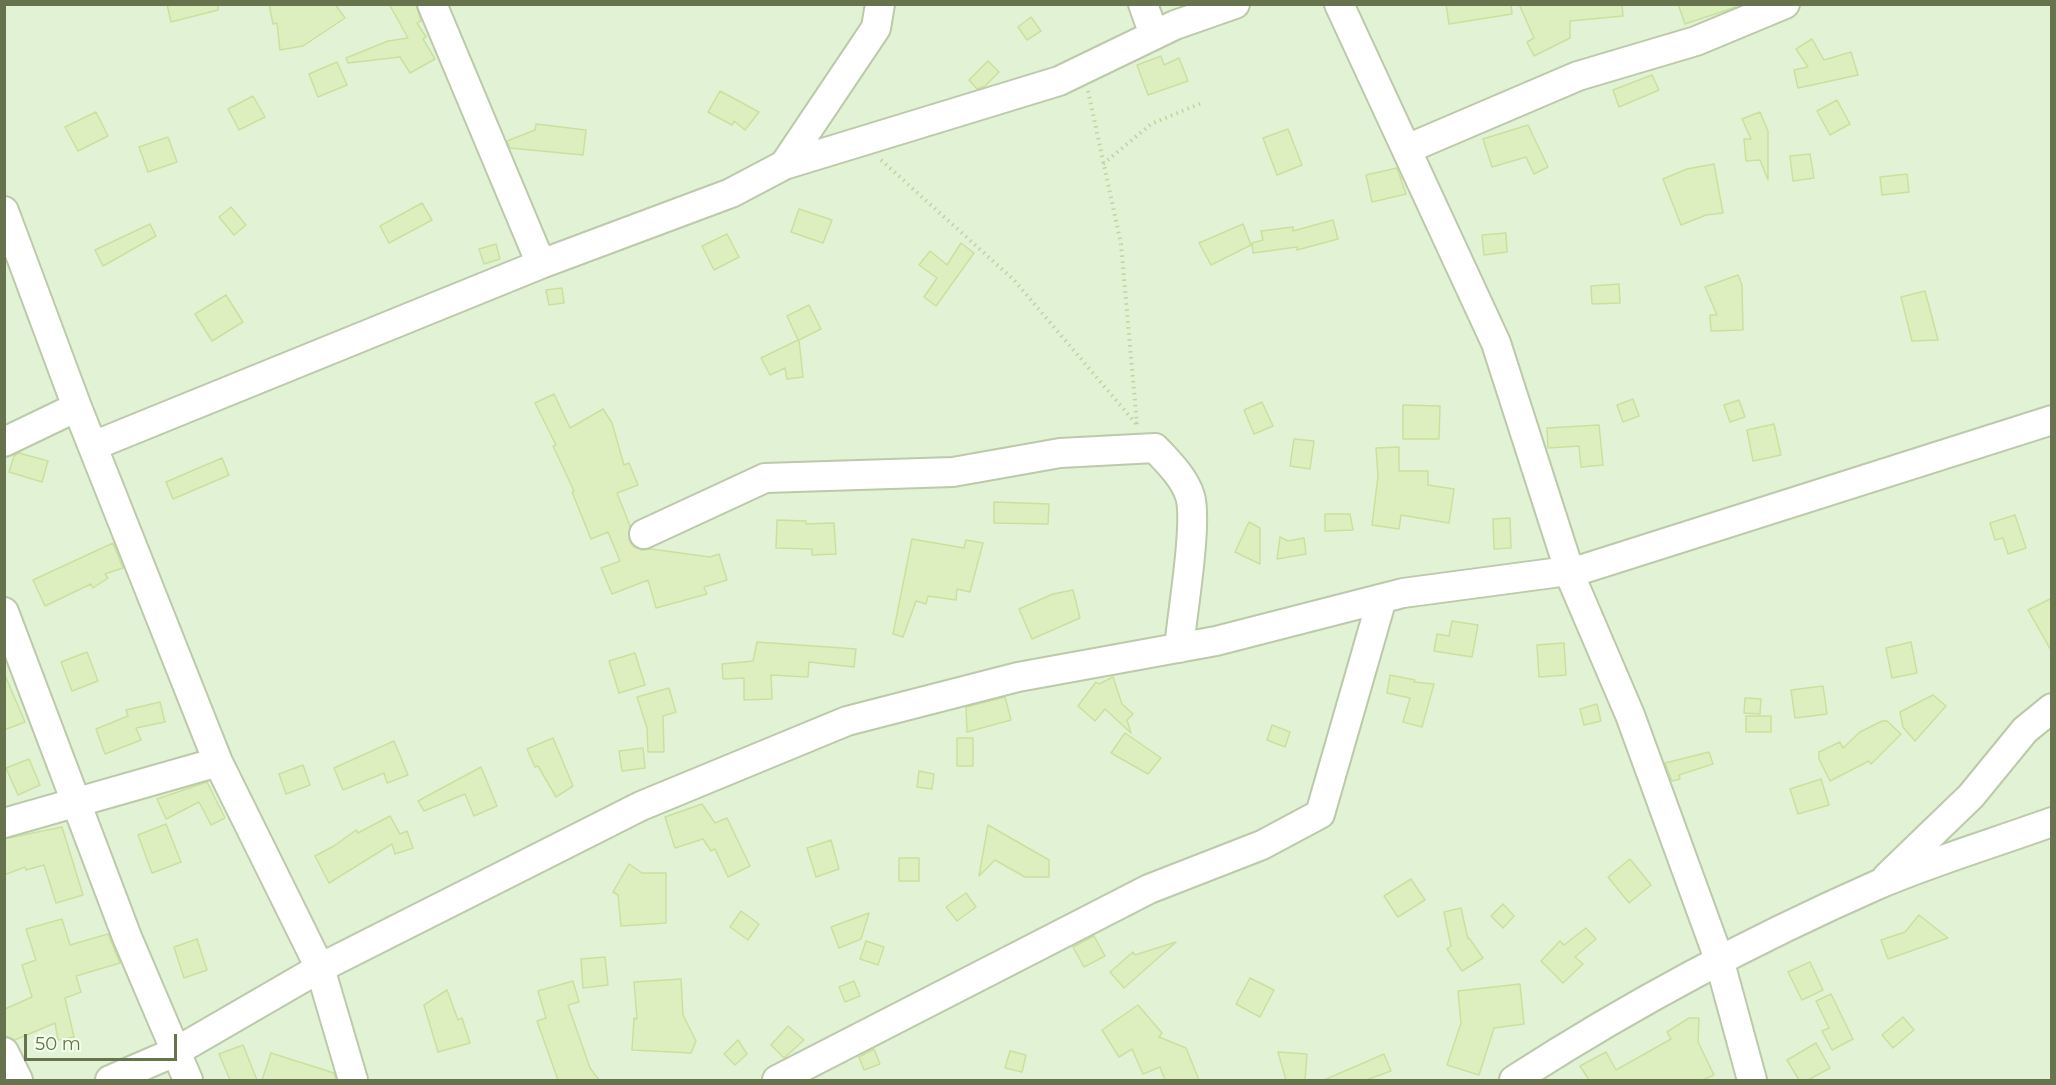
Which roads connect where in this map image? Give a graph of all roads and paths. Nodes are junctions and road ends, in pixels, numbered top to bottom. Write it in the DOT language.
graph roads {
  1 [pos="432,4"];
  2 [pos="880,4"];
  3 [pos="1143,4"];
  4 [pos="1235,4"];
  5 [pos="1339,4"];
  6 [pos="1785,4"];
  7 [pos="1154,35"];
  8 [pos="1083,69"];
  9 [pos="1204,102"];
  10 [pos="861,142"];
  11 [pos="1407,149"];
  12 [pos="1103,164"];
  13 [pos="784,165"];
  14 [pos="4,211"];
  15 [pos="541,264"];
  16 [pos="77,407"];
  17 [pos="2052,420"];
  18 [pos="1137,425"];
  19 [pos="4,442"];
  20 [pos="93,446"];
  21 [pos="1155,448"];
  22 [pos="644,534"];
  23 [pos="1570,571"];
  24 [pos="1379,609"];
  25 [pos="4,612"];
  26 [pos="1179,648"];
  27 [pos="2052,708"];
  28 [pos="218,762"];
  29 [pos="77,803"];
  30 [pos="2052,822"];
  31 [pos="4,823"];
  32 [pos="1879,885"];
  33 [pos="1719,959"];
  34 [pos="320,969"];
  35 [pos="4,1052"];
  36 [pos="174,1052"];
  37 [pos="18,1080"];
  38 [pos="110,1080"];
  39 [pos="188,1080"];
  40 [pos="354,1080"];
  41 [pos="777,1080"];
  42 [pos="1514,1080"];
  43 [pos="1752,1080"];
  1 -- 15 [label="street"];
  2 -- 13 [label="street"];
  3 -- 7 [label="street"];
  4 -- 7 [label="street"];
  5 -- 11 [label="street"];
  6 -- 11 [label="street"];
  7 -- 8 [label="street"];
  8 -- 10 [label="street"];
  8 -- 12 [label="path"];
  9 -- 12 [label="path"];
  10 -- 13 [label="street"];
  10 -- 18 [label="path"];
  11 -- 23 [label="street"];
  12 -- 18 [label="path"];
  13 -- 15 [label="street"];
  14 -- 16 [label="street"];
  15 -- 20 [label="street"];
  16 -- 19 [label="street"];
  16 -- 20 [label="street"];
  17 -- 23 [label="street"];
  18 -- 21 [label="path"];
  20 -- 28 [label="street"];
  21 -- 22 [label="street"];
  21 -- 26 [label="street"];
  23 -- 26 [label="street"];
  23 -- 33 [label="street"];
  24 -- 41 [label="street"];
  25 -- 29 [label="street"];
  26 -- 34 [label="street"];
  27 -- 32 [label="street"];
  28 -- 29 [label="street"];
  28 -- 34 [label="street"];
  29 -- 31 [label="street"];
  29 -- 36 [label="street"];
  30 -- 32 [label="street"];
  32 -- 33 [label="street"];
  33 -- 42 [label="street"];
  33 -- 43 [label="street"];
  34 -- 36 [label="street"];
  34 -- 40 [label="street"];
  35 -- 37 [label="street"];
  36 -- 38 [label="street"];
  36 -- 39 [label="street"];
}
